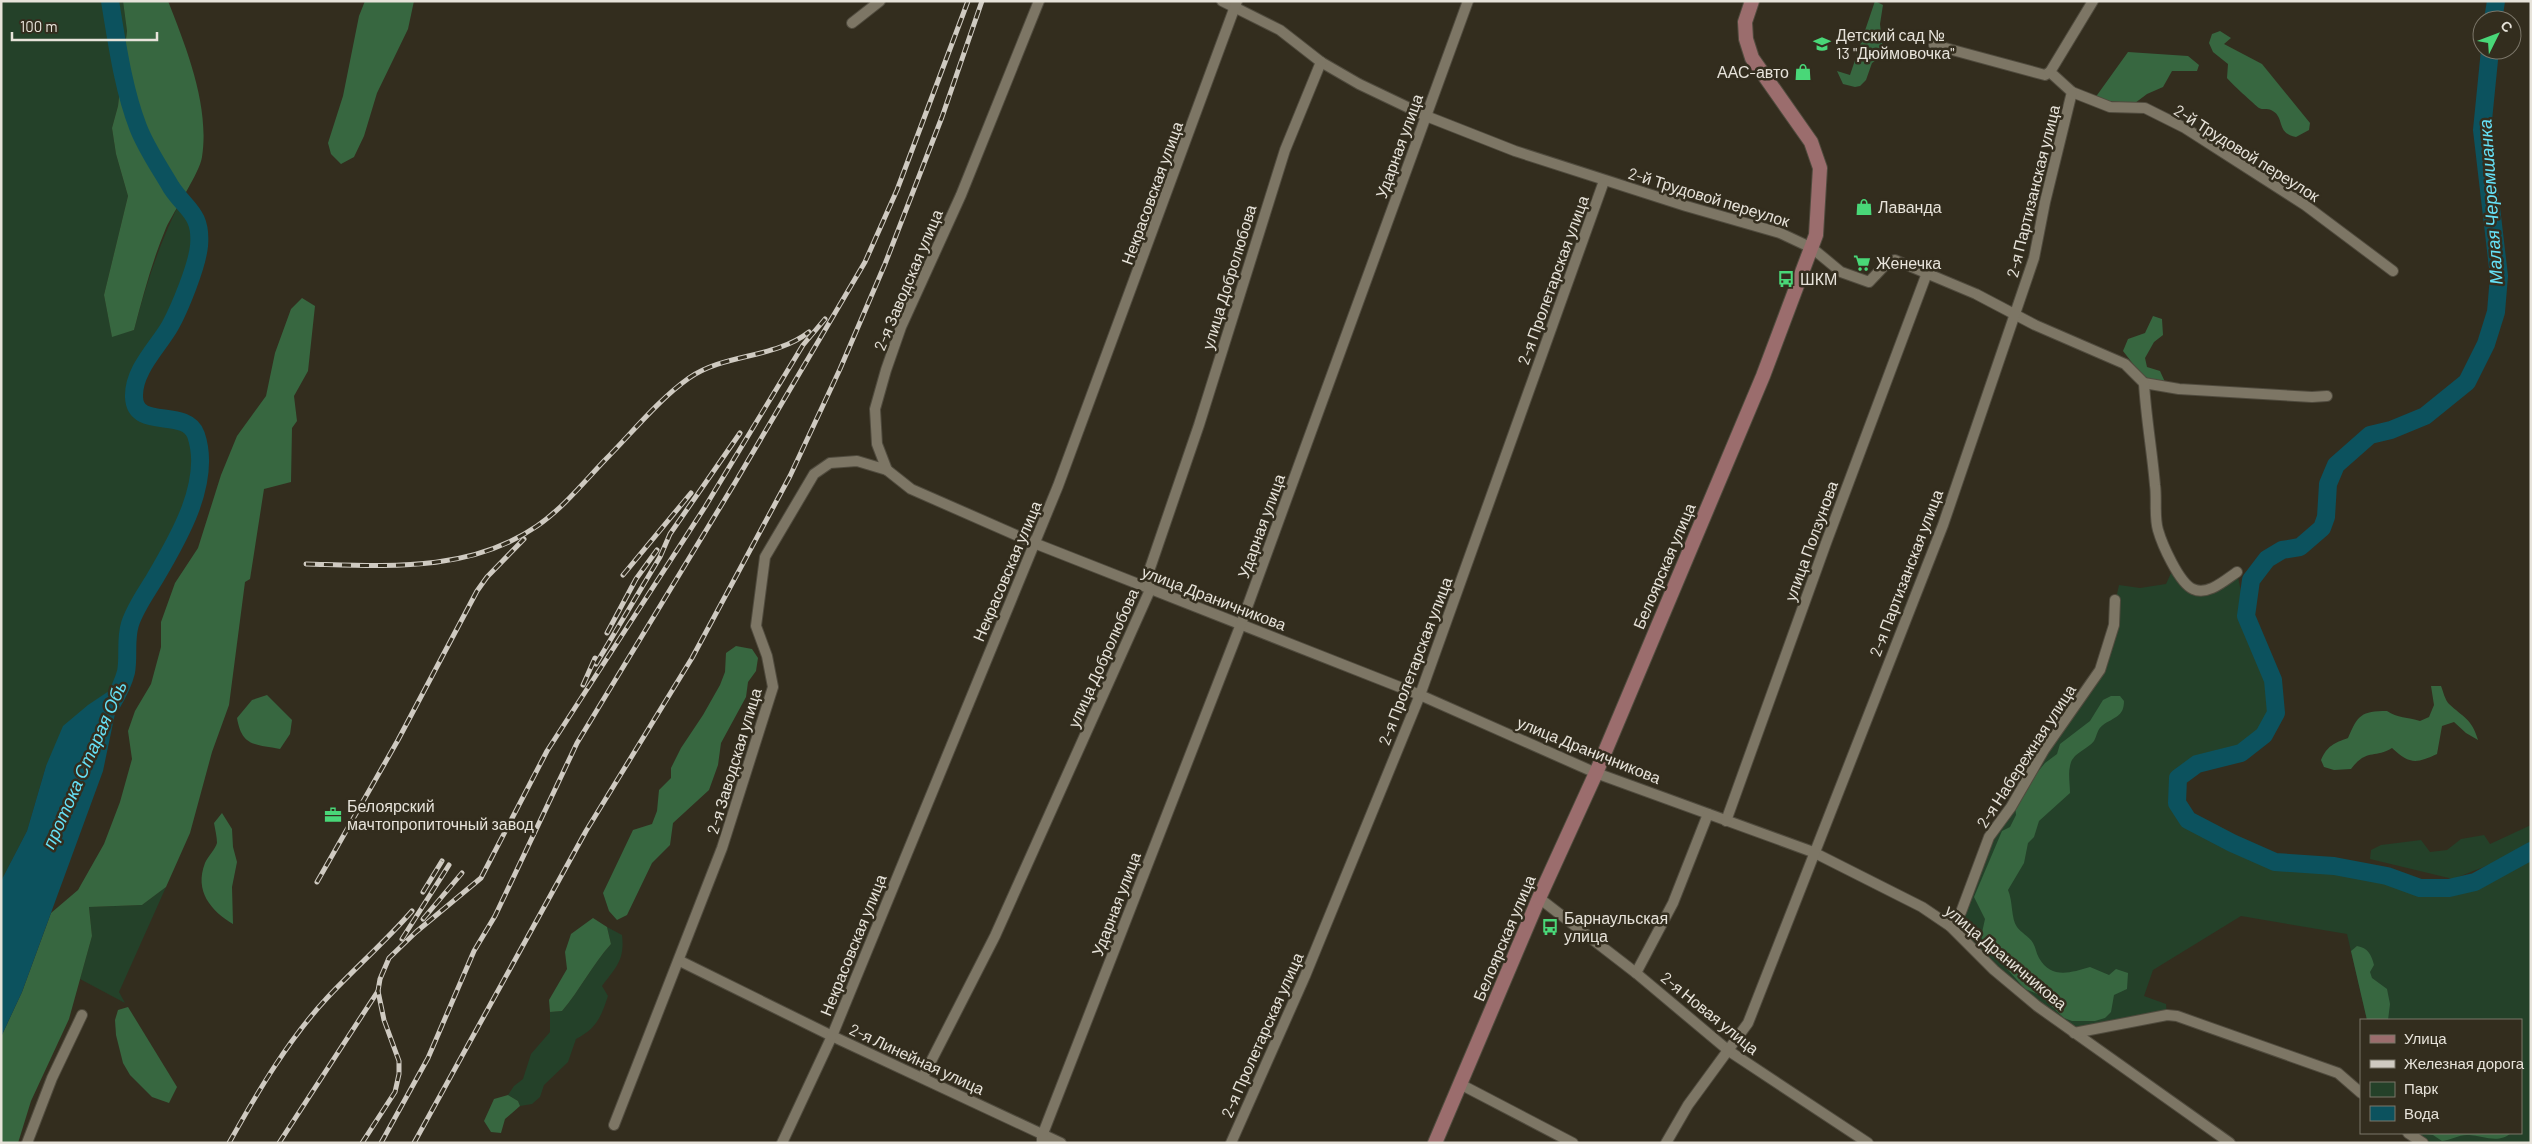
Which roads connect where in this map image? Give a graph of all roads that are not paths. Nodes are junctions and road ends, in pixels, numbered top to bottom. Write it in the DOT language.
graph roads {
  1 [pos="1039,1"];
  2 [pos="1222,1"];
  3 [pos="1468,1"];
  4 [pos="1752,1"];
  5 [pos="2093,1"];
  6 [pos="877,2"];
  7 [pos="1236,4"];
  8 [pos="852,23"];
  9 [pos="1934,45"];
  10 [pos="1321,62"];
  11 [pos="2050,72"];
  12 [pos="2072,92"];
  13 [pos="1426,116"];
  14 [pos="1604,181"];
  15 [pos="1812,248"];
  16 [pos="2393,271"];
  17 [pos="1927,272"];
  18 [pos="2016,314"];
  19 [pos="2144,383"];
  20 [pos="2327,396"];
  21 [pos="887,470"];
  22 [pos="1034,543"];
  23 [pos="2237,572"];
  24 [pos="1150,590"];
  25 [pos="2114,600"];
  26 [pos="1241,624"];
  27 [pos="1420,695"];
  28 [pos="1596,773"];
  29 [pos="1708,814"];
  30 [pos="1726,821"];
  31 [pos="1813,852"];
  32 [pos="1540,898"];
  33 [pos="1950,926"];
  34 [pos="680,961"];
  35 [pos="1636,972"];
  36 [pos="82,1015"];
  37 [pos="2074,1033"];
  38 [pos="832,1036"];
  39 [pos="1729,1051"];
  40 [pos="923,1077"];
  41 [pos="1460,1084"];
  42 [pos="2360,1092"];
  43 [pos="614,1125"];
  44 [pos="2410,1134"];
  45 [pos="1042,1139"];
  46 [pos="27,1143"];
  47 [pos="782,1143"];
  48 [pos="1061,1143"];
  49 [pos="1231,1143"];
  50 [pos="1435,1143"];
  51 [pos="1573,1143"];
  52 [pos="1666,1143"];
  53 [pos="1868,1143"];
  54 [pos="2230,1143"];
  55 [pos="2423,1143"];
  1 -- 21 [label="street, 2-я Заводская улица"];
  2 -- 7 [label="street, 2-й Трудовой переулок"];
  3 -- 13 [label="street, Ударная улица"];
  4 -- 15 [label="street, Белоярская улица"];
  5 -- 11 [label="street"];
  6 -- 8 [label="street"];
  7 -- 10 [label="street, 2-й Трудовой переулок"];
  7 -- 22 [label="street, Некрасовская улица"];
  9 -- 11 [label="street"];
  10 -- 13 [label="street, 2-й Трудовой переулок"];
  10 -- 24 [label="street, улица Добролюбова"];
  11 -- 12 [label="street, 2-я Партизанская улица"];
  12 -- 16 [label="street, 2-й Трудовой переулок"];
  12 -- 18 [label="street, 2-я Партизанская улица"];
  13 -- 14 [label="street, 2-й Трудовой переулок"];
  13 -- 26 [label="street, Ударная улица"];
  14 -- 15 [label="street, 2-й Трудовой переулок"];
  14 -- 27 [label="street, 2-я Пролетарская улица"];
  15 -- 17 [label="street, 2-й Трудовой переулок"];
  15 -- 28 [label="street, Белоярская улица"];
  17 -- 18 [label="street, 2-й Трудовой переулок"];
  17 -- 30 [label="street, улица Ползунова"];
  18 -- 19 [label="street, 2-й Трудовой переулок"];
  18 -- 31 [label="street, 2-я Партизанская улица"];
  19 -- 20 [label="street"];
  19 -- 23 [label="street"];
  21 -- 22 [label="street, улица Драничникова"];
  21 -- 34 [label="street, 2-я Заводская улица"];
  22 -- 24 [label="street, улица Драничникова"];
  22 -- 38 [label="street, Некрасовская улица"];
  24 -- 26 [label="street, улица Драничникова"];
  24 -- 40 [label="street, улица Добролюбова"];
  25 -- 33 [label="street, 2-я Набережная улица"];
  26 -- 27 [label="street, улица Драничникова"];
  26 -- 45 [label="street, Ударная улица"];
  27 -- 28 [label="street, улица Драничникова"];
  27 -- 49 [label="street, 2-я Пролетарская улица"];
  28 -- 29 [label="street, улица Драничникова"];
  28 -- 32 [label="street, Белоярская улица"];
  29 -- 30 [label="street, улица Драничникова"];
  29 -- 35 [label="street"];
  30 -- 31 [label="street, улица Драничникова"];
  31 -- 33 [label="street, улица Драничникова"];
  31 -- 39 [label="street, 2-я Партизанская улица"];
  32 -- 35 [label="street, 2-я Новая улица"];
  32 -- 41 [label="street, Белоярская улица"];
  33 -- 37 [label="street, улица Драничникова"];
  34 -- 38 [label="street, 2-я Линейная улица"];
  34 -- 43 [label="street, 2-я Заводская улица"];
  35 -- 39 [label="street, 2-я Новая улица"];
  36 -- 46 [label="street"];
  37 -- 42 [label="street"];
  37 -- 54 [label="street, улица Драничникова"];
  38 -- 40 [label="street, 2-я Линейная улица"];
  38 -- 47 [label="street, Некрасовская улица"];
  39 -- 52 [label="street, 2-я Партизанская улица"];
  39 -- 53 [label="street, 2-я Новая улица"];
  40 -- 45 [label="street, 2-я Линейная улица"];
  41 -- 50 [label="street, Белоярская улица"];
  41 -- 51 [label="street"];
  44 -- 55 [label="street"];
  45 -- 48 [label="street, 2-я Линейная улица"];
}
